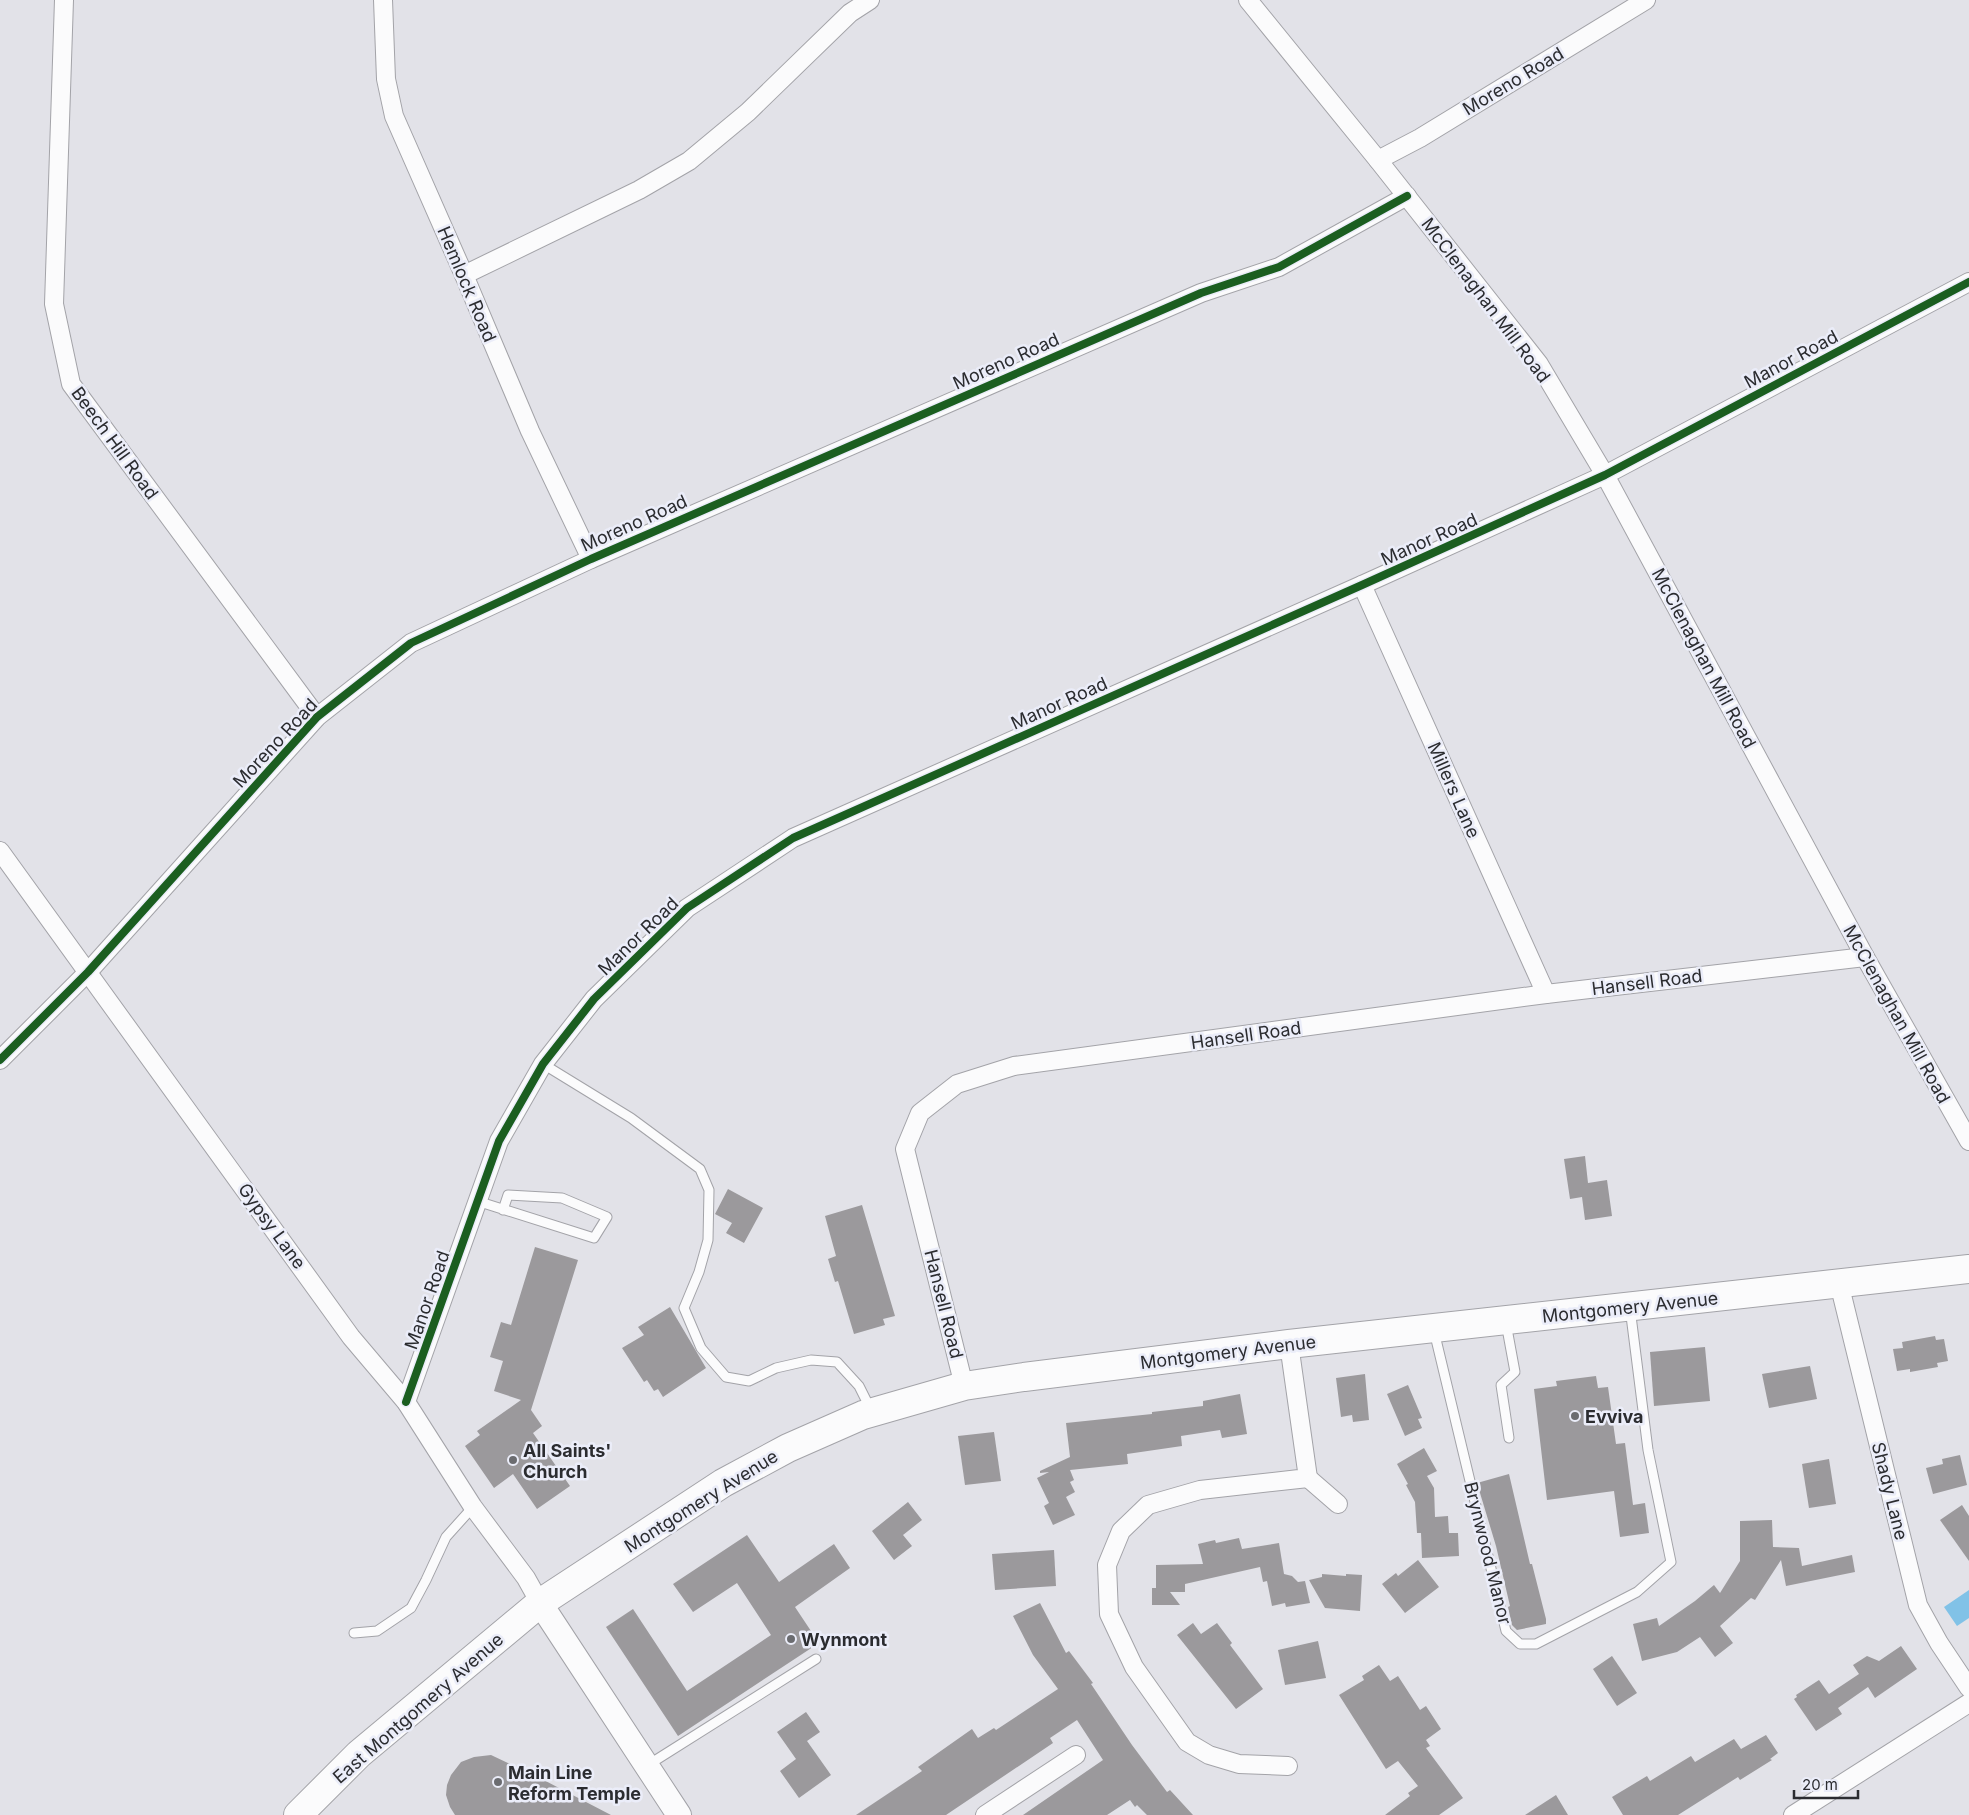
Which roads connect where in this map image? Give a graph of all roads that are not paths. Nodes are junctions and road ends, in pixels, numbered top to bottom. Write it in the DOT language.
graph roads {
  1 [pos="64,0"];
  2 [pos="383,0"];
  3 [pos="870,0"];
  4 [pos="1248,0"];
  5 [pos="1646,0"];
  6 [pos="1378,160"];
  7 [pos="1407,196"];
  8 [pos="464,275"];
  9 [pos="1969,282"];
  10 [pos="1605,475"];
  11 [pos="591,559"];
  12 [pos="1362,585"];
  13 [pos="317,717"];
  14 [pos="0,851"];
  15 [pos="1865,957"];
  16 [pos="88,972"];
  17 [pos="1546,994"];
  18 [pos="0,1060"];
  19 [pos="543,1064"];
  20 [pos="1969,1141"];
  21 [pos="477,1202"];
  22 [pos="503,1210"];
  23 [pos="1969,1269"];
  24 [pos="1839,1283"];
  25 [pos="1630,1307"];
  26 [pos="1505,1321"];
  27 [pos="1433,1328"];
  28 [pos="1289,1344"];
  29 [pos="964,1386"];
  30 [pos="406,1402"];
  31 [pos="872,1412"];
  32 [pos="1509,1438"];
  33 [pos="1308,1478"];
  34 [pos="1338,1504"];
  35 [pos="474,1507"];
  36 [pos="540,1603"];
  37 [pos="354,1633"];
  38 [pos="816,1658"];
  39 [pos="1969,1688"];
  40 [pos="1969,1703"];
  41 [pos="1076,1755"];
  42 [pos="647,1765"];
  43 [pos="1288,1766"];
  44 [pos="298,1815"];
  45 [pos="680,1815"];
  46 [pos="985,1815"];
  47 [pos="1793,1815"];
  1 -- 13 [label="street, Beech Hill Road"];
  2 -- 8 [label="street, Hemlock Road"];
  3 -- 8 [label="street"];
  4 -- 6 [label="street"];
  5 -- 6 [label="street, Moreno Road"];
  6 -- 7 [label="street, McClenaghan Mill Road"];
  7 -- 10 [label="street, McClenaghan Mill Road"];
  7 -- 11 [label="street, Moreno Road"];
  8 -- 11 [label="street, Hemlock Road"];
  9 -- 10 [label="street, Manor Road"];
  10 -- 12 [label="street, Manor Road"];
  10 -- 15 [label="street, McClenaghan Mill Road"];
  11 -- 13 [label="street, Moreno Road"];
  12 -- 17 [label="street, Millers Lane"];
  12 -- 19 [label="street, Manor Road"];
  13 -- 16 [label="street, Moreno Road"];
  14 -- 16 [label="street, Gypsy Lane"];
  15 -- 17 [label="street, Hansell Road"];
  15 -- 20 [label="street, McClenaghan Mill Road"];
  16 -- 18 [label="street, Moreno Road"];
  16 -- 30 [label="street, Gypsy Lane"];
  17 -- 29 [label="street, Hansell Road"];
  19 -- 21 [label="street, Manor Road"];
  19 -- 31 [label="lane"];
  21 -- 22 [label="lane"];
  21 -- 30 [label="street, Manor Road"];
  22 -- 22 [label="lane"];
  23 -- 24 [label="main road, Montgomery Avenue"];
  24 -- 25 [label="main road, Montgomery Avenue"];
  24 -- 39 [label="street, Shady Lane"];
  25 -- 26 [label="main road, Montgomery Avenue"];
  25 -- 27 [label="lane, Brynwood Manor"];
  26 -- 27 [label="main road, Montgomery Avenue"];
  26 -- 32 [label="lane"];
  27 -- 28 [label="main road, Montgomery Avenue"];
  28 -- 29 [label="main road, Montgomery Avenue"];
  28 -- 33 [label="street"];
  29 -- 31 [label="main road, Montgomery Avenue"];
  30 -- 35 [label="street, Gypsy Lane"];
  31 -- 36 [label="main road, Montgomery Avenue"];
  33 -- 34 [label="street"];
  33 -- 43 [label="street"];
  35 -- 36 [label="street, Gypsy Lane"];
  35 -- 37 [label="lane"];
  36 -- 42 [label="street"];
  36 -- 44 [label="main road, East Montgomery Avenue"];
  38 -- 42 [label="lane"];
  40 -- 47 [label="street"];
  41 -- 46 [label="street"];
  42 -- 45 [label="street"];
}
